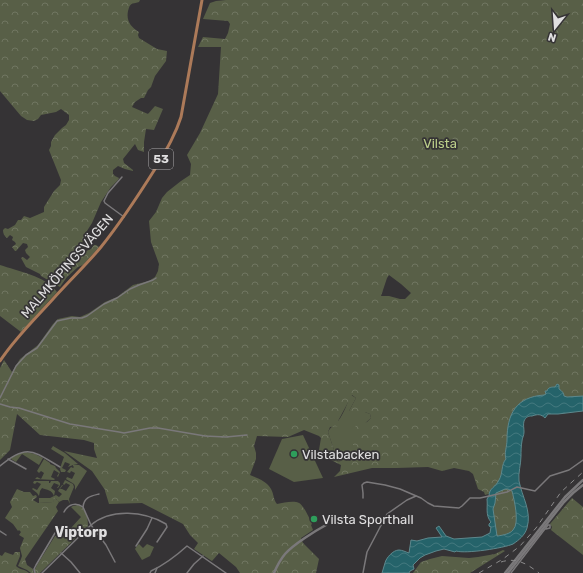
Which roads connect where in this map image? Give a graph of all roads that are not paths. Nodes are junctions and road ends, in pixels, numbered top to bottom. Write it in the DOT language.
graph roads {
  1 [pos="202,0"];
  2 [pos="122,177"];
  3 [pos="124,217"];
  4 [pos="156,278"];
  5 [pos="0,361"];
  6 [pos="0,398"];
  7 [pos="0,404"];
  8 [pos="247,435"];
  9 [pos="8,459"];
  10 [pos="583,460"];
  11 [pos="0,466"];
  12 [pos="60,467"];
  13 [pos="26,469"];
  14 [pos="583,480"];
  15 [pos="583,485"];
  16 [pos="99,494"];
  17 [pos="416,496"];
  18 [pos="363,498"];
  19 [pos="83,507"];
  20 [pos="64,512"];
  21 [pos="152,518"];
  22 [pos="91,525"];
  23 [pos="326,525"];
  24 [pos="546,529"];
  25 [pos="0,531"];
  26 [pos="55,533"];
  27 [pos="6,535"];
  28 [pos="157,542"];
  29 [pos="136,546"];
  30 [pos="61,553"];
  31 [pos="202,556"];
  32 [pos="115,562"];
  33 [pos="157,568"];
  34 [pos="223,572"];
  35 [pos="34,573"];
  36 [pos="42,573"];
  37 [pos="80,573"];
  38 [pos="150,573"];
  39 [pos="155,573"];
  40 [pos="187,573"];
  41 [pos="226,573"];
  42 [pos="274,573"];
  43 [pos="363,573"];
  44 [pos="505,573"];
  45 [pos="510,573"];
  1 -- 3 [label="main road, MALMKÖPINGSVÄGEN / 53"];
  2 -- 3 [label="street"];
  3 -- 5 [label="main road, MALMKÖPINGSVÄGEN / 53"];
  4 -- 6 [label="street"];
  7 -- 8 [label="street"];
  9 -- 11 [label="street"];
  9 -- 12 [label="street"];
  9 -- 13 [label="street"];
  10 -- 17 [label="street"];
  14 -- 44 [label="main road"];
  15 -- 45 [label="main road"];
  16 -- 19 [label="street"];
  17 -- 18 [label="street"];
  17 -- 43 [label="street"];
  19 -- 20 [label="street"];
  19 -- 22 [label="street"];
  21 -- 22 [label="street"];
  21 -- 28 [label="street"];
  21 -- 29 [label="street"];
  22 -- 30 [label="street"];
  22 -- 32 [label="street"];
  23 -- 42 [label="main road"];
  24 -- 45 [label="street"];
  25 -- 27 [label="street"];
  26 -- 35 [label="street"];
  30 -- 36 [label="street"];
  30 -- 37 [label="street"];
  31 -- 33 [label="street"];
  31 -- 34 [label="street"];
  31 -- 40 [label="street"];
  33 -- 38 [label="street"];
  33 -- 39 [label="street"];
  34 -- 41 [label="street"];
}
